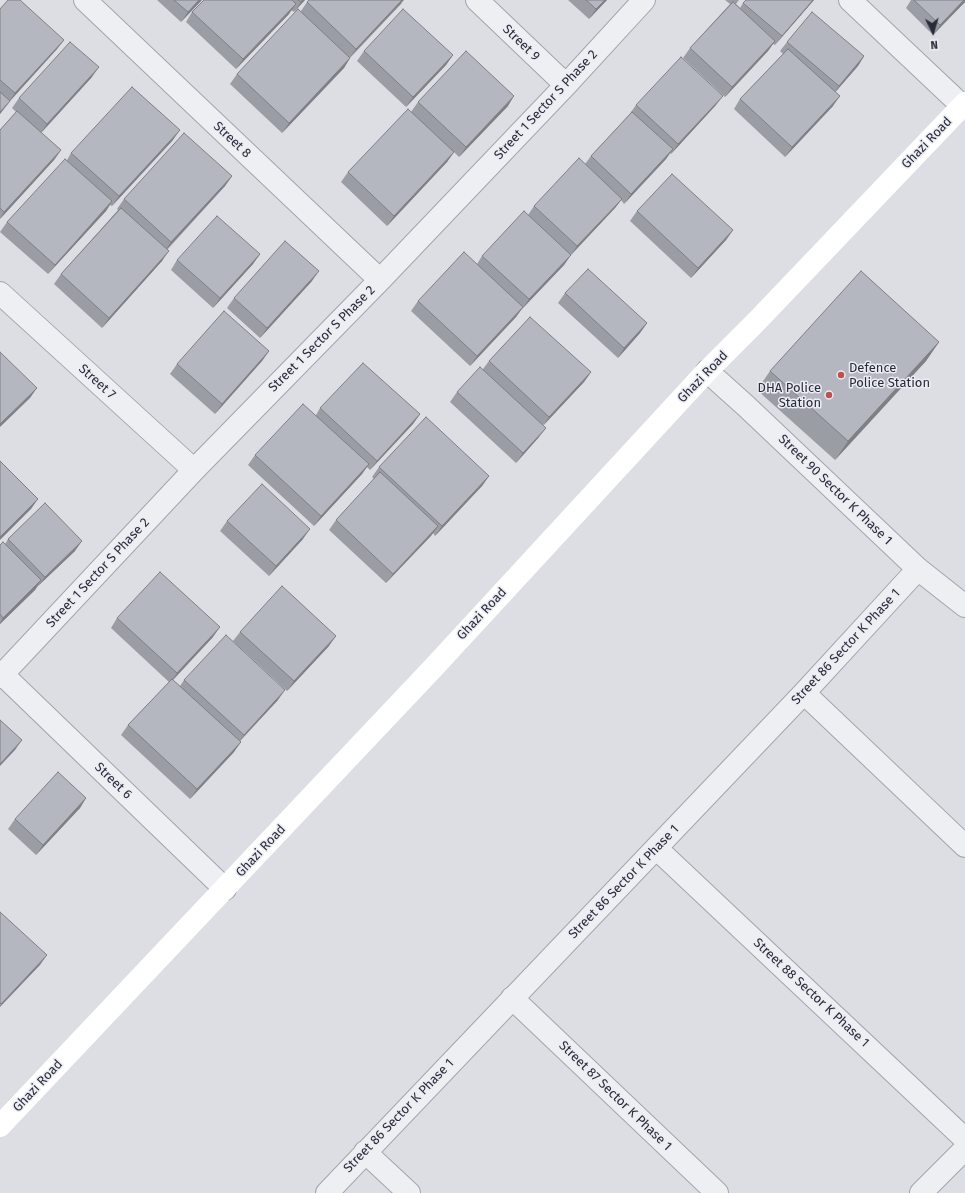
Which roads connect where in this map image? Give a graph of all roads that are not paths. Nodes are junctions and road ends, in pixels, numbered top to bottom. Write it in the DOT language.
graph roads {
  1 [pos="84,0"];
  2 [pos="477,0"];
  3 [pos="644,0"];
  4 [pos="850,0"];
  5 [pos="566,85"];
  6 [pos="964,104"];
  7 [pos="380,280"];
  8 [pos="0,293"];
  9 [pos="707,371"];
  10 [pos="194,470"];
  11 [pos="918,569"];
  12 [pos="965,606"];
  13 [pos="1,675"];
  14 [pos="804,693"];
  15 [pos="965,846"];
  16 [pos="656,848"];
  17 [pos="225,889"];
  18 [pos="512,998"];
  19 [pos="0,1126"];
  20 [pos="965,1139"];
  21 [pos="965,1148"];
  22 [pos="365,1152"];
  23 [pos="327,1193"];
  24 [pos="409,1193"];
  25 [pos="717,1193"];
  26 [pos="921,1193"];
  1 -- 7 [label="street, Street 8"];
  2 -- 5 [label="street, Street 9"];
  3 -- 5 [label="street, Street 1 Sector S Phase 2"];
  4 -- 6 [label="street"];
  5 -- 7 [label="street, Street 1 Sector S Phase 2"];
  6 -- 9 [label="main road, Ghazi Road"];
  7 -- 10 [label="street, Street 1 Sector S Phase 2"];
  8 -- 10 [label="street, Street 7"];
  9 -- 11 [label="street, Street 90 Sector K Phase 1"];
  9 -- 17 [label="main road, Ghazi Road"];
  10 -- 13 [label="street, Street 1 Sector S Phase 2"];
  11 -- 12 [label="street, Street 90 Sector K Phase 1"];
  11 -- 14 [label="street, Street 86 Sector K Phase 1"];
  13 -- 17 [label="street, Street 6"];
  14 -- 15 [label="street"];
  14 -- 16 [label="street, Street 86 Sector K Phase 1"];
  16 -- 18 [label="street, Street 86 Sector K Phase 1"];
  16 -- 20 [label="street, Street 88 Sector K Phase 1"];
  17 -- 19 [label="main road, Ghazi Road"];
  18 -- 22 [label="street, Street 86 Sector K Phase 1"];
  18 -- 25 [label="street, Street 87 Sector K Phase 1"];
  21 -- 26 [label="street"];
  22 -- 23 [label="street, Street 86 Sector K Phase 1"];
  22 -- 24 [label="street"];
}
